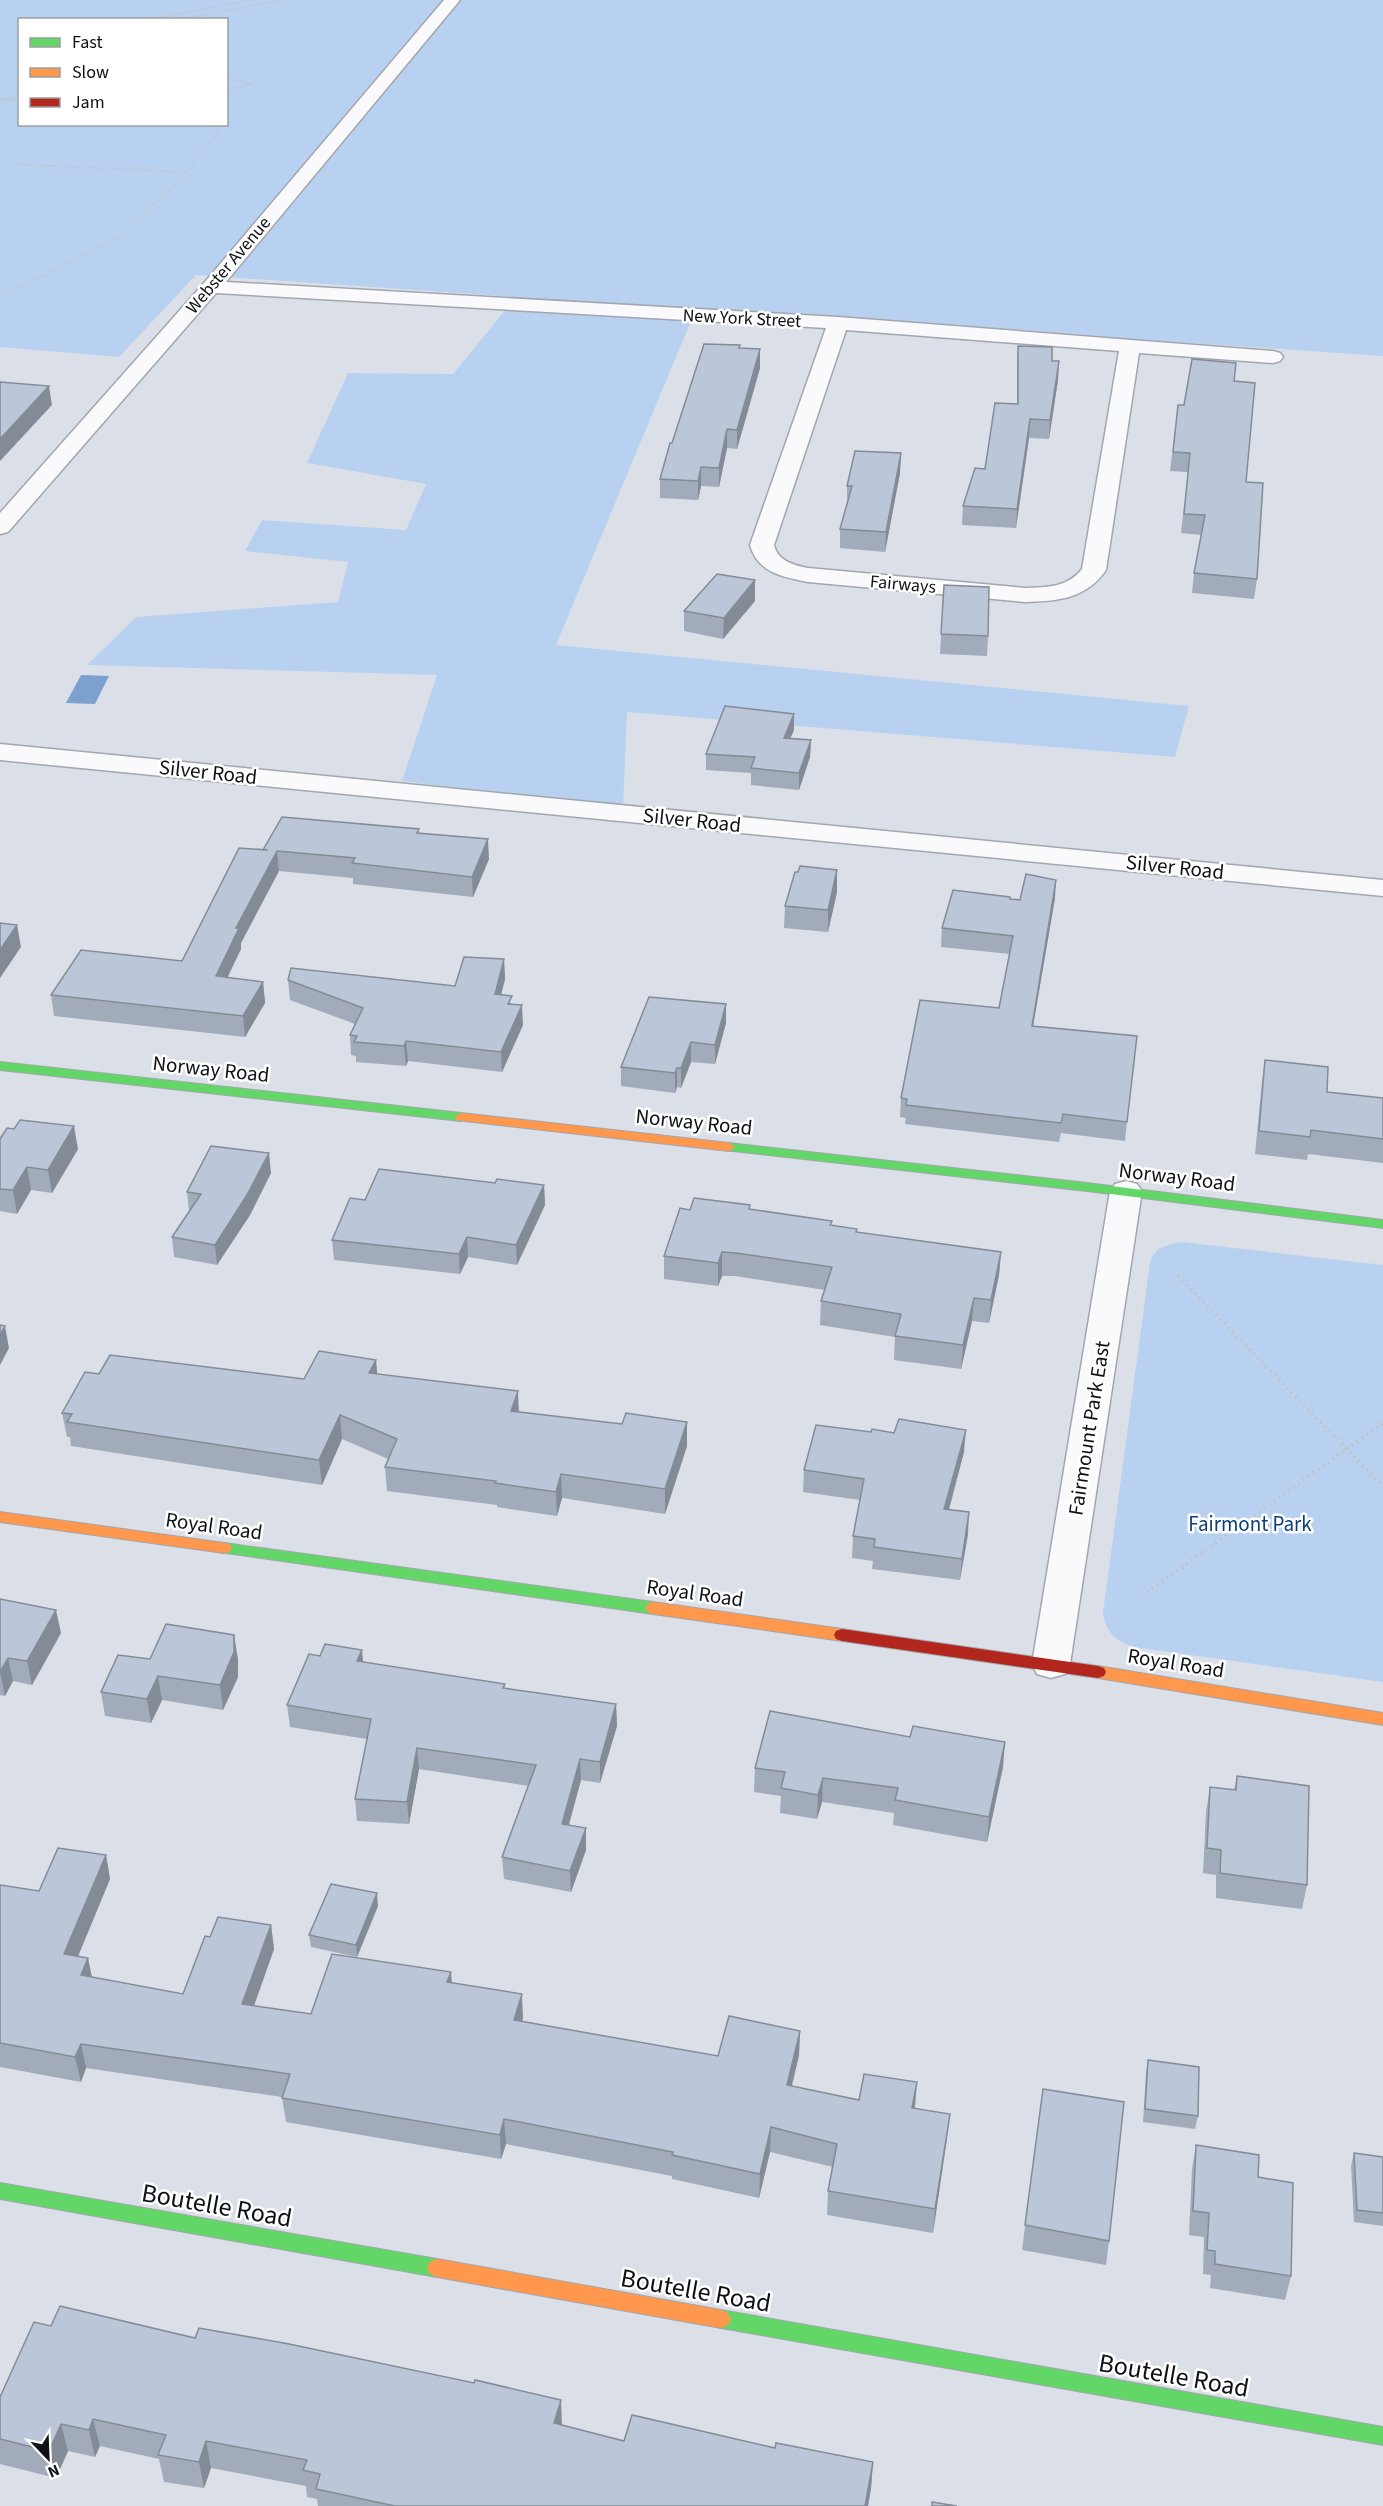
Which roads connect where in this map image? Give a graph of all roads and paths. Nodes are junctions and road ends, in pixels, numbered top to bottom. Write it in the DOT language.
graph roads {
  1 [pos="254,0"];
  2 [pos="283,0"];
  3 [pos="452,0"];
  4 [pos="155,18"];
  5 [pos="188,18"];
  6 [pos="228,78"];
  7 [pos="228,91"];
  8 [pos="18,93"];
  9 [pos="0,99"];
  10 [pos="9,99"];
  11 [pos="18,100"];
  12 [pos="0,104"];
  13 [pos="216,126"];
  14 [pos="10,164"];
  15 [pos="186,172"];
  16 [pos="211,287"];
  17 [pos="0,297"];
  18 [pos="838,323"];
  19 [pos="1130,347"];
  20 [pos="1274,357"];
  21 [pos="3,520"];
  22 [pos="0,752"];
  23 [pos="1383,888"];
  24 [pos="0,1066"];
  25 [pos="1126,1191"];
  26 [pos="1383,1224"];
  27 [pos="1178,1276"];
  28 [pos="1383,1423"];
  29 [pos="1347,1449"];
  30 [pos="1383,1486"];
  31 [pos="0,1517"];
  32 [pos="1147,1592"];
  33 [pos="1051,1664"];
  34 [pos="1383,1719"];
  35 [pos="0,2191"];
  36 [pos="1383,2436"];
  1 -- 4 [label="path"];
  2 -- 5 [label="path"];
  3 -- 16 [label="street, Webster Avenue"];
  6 -- 7 [label="path"];
  8 -- 10 [label="path"];
  9 -- 10 [label="path"];
  10 -- 11 [label="path"];
  10 -- 12 [label="path"];
  13 -- 15 [label="path"];
  14 -- 15 [label="path"];
  15 -- 17 [label="path"];
  16 -- 18 [label="street, New York Street"];
  16 -- 21 [label="street, Webster Avenue"];
  18 -- 19 [label="street, New York Street"];
  18 -- 19 [label="street, Fairways"];
  19 -- 20 [label="street, New York Street"];
  22 -- 23 [label="street, Silver Road"];
  24 -- 25 [label="street, Norway Road"];
  25 -- 26 [label="street, Norway Road"];
  25 -- 33 [label="street, Fairmount Park East"];
  27 -- 29 [label="path"];
  28 -- 29 [label="path"];
  29 -- 30 [label="path"];
  29 -- 32 [label="path"];
  31 -- 33 [label="street, Royal Road"];
  33 -- 34 [label="street, Royal Road"];
  35 -- 36 [label="street, Boutelle Road"];
}
